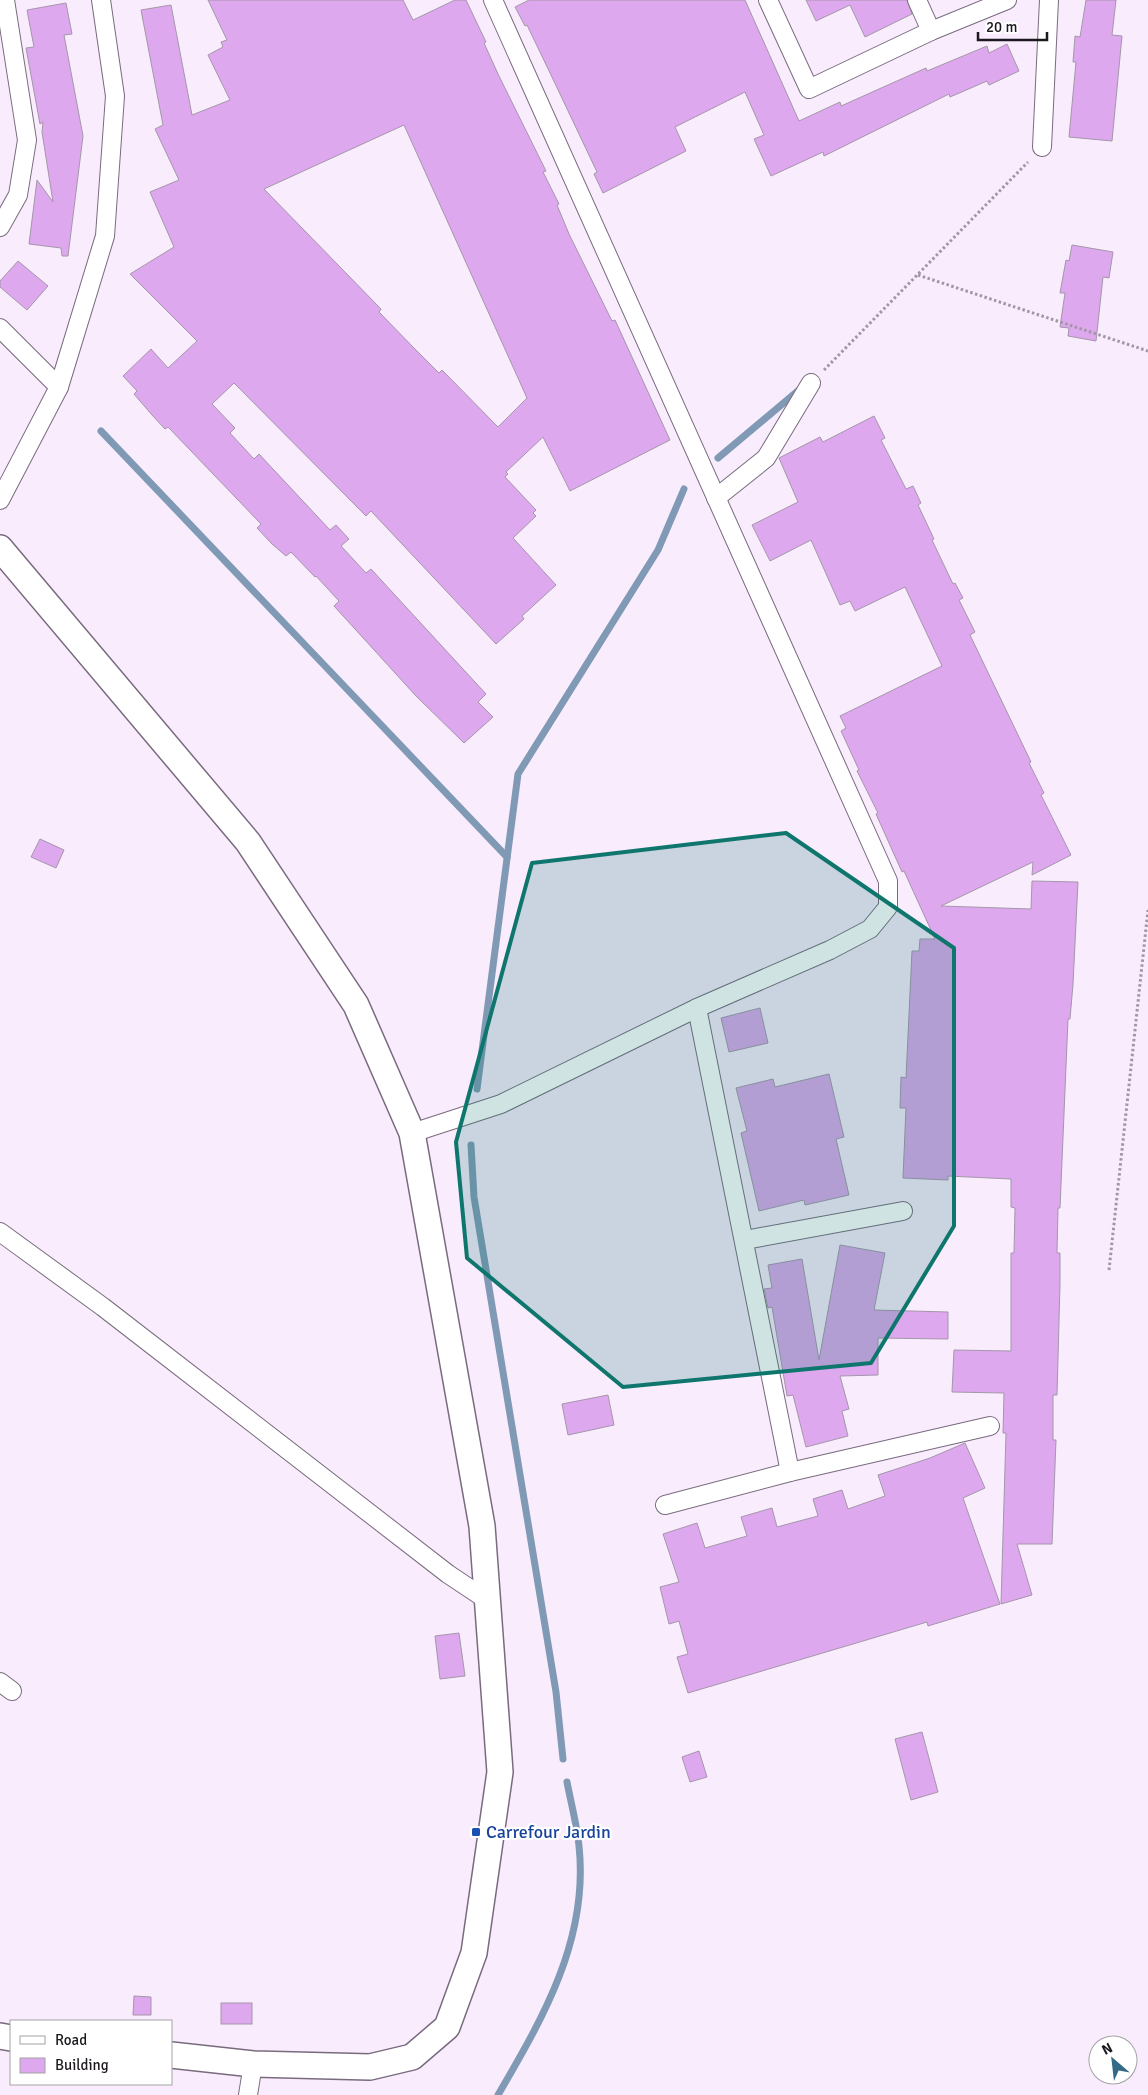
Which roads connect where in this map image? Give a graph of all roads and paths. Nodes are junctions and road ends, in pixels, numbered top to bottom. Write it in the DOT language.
graph roads {
  1 [pos="5,0"];
  2 [pos="101,0"];
  3 [pos="493,0"];
  4 [pos="768,0"];
  5 [pos="917,0"];
  6 [pos="1008,0"];
  7 [pos="1049,0"];
  8 [pos="931,31"];
  9 [pos="1042,148"];
  10 [pos="0,227"];
  11 [pos="918,275"];
  12 [pos="0,328"];
  13 [pos="1148,351"];
  14 [pos="811,383"];
  15 [pos="58,387"];
  16 [pos="716,498"];
  17 [pos="0,500"];
  18 [pos="0,548"];
  19 [pos="1148,910"];
  20 [pos="697,1008"];
  21 [pos="412,1133"];
  22 [pos="903,1211"];
  23 [pos="0,1232"];
  24 [pos="745,1240"];
  25 [pos="1109,1270"];
  26 [pos="990,1426"];
  27 [pos="790,1472"];
  28 [pos="665,1505"];
  29 [pos="487,1600"];
  30 [pos="172,2055"];
  31 [pos="253,2064"];
  32 [pos="248,2095"];
  1 -- 10 [label="street"];
  2 -- 15 [label="street"];
  3 -- 16 [label="street"];
  4 -- 8 [label="street"];
  5 -- 8 [label="street"];
  6 -- 8 [label="street"];
  7 -- 9 [label="street"];
  9 -- 11 [label="path"];
  11 -- 13 [label="path"];
  11 -- 14 [label="path"];
  12 -- 15 [label="street"];
  14 -- 16 [label="street"];
  15 -- 17 [label="street"];
  16 -- 20 [label="street"];
  18 -- 21 [label="street"];
  19 -- 25 [label="path"];
  20 -- 21 [label="street"];
  20 -- 24 [label="street"];
  21 -- 29 [label="street"];
  22 -- 24 [label="street"];
  23 -- 29 [label="street"];
  24 -- 27 [label="street"];
  26 -- 27 [label="street"];
  27 -- 28 [label="street"];
  29 -- 31 [label="street"];
  30 -- 31 [label="street"];
  31 -- 32 [label="street"];
}
